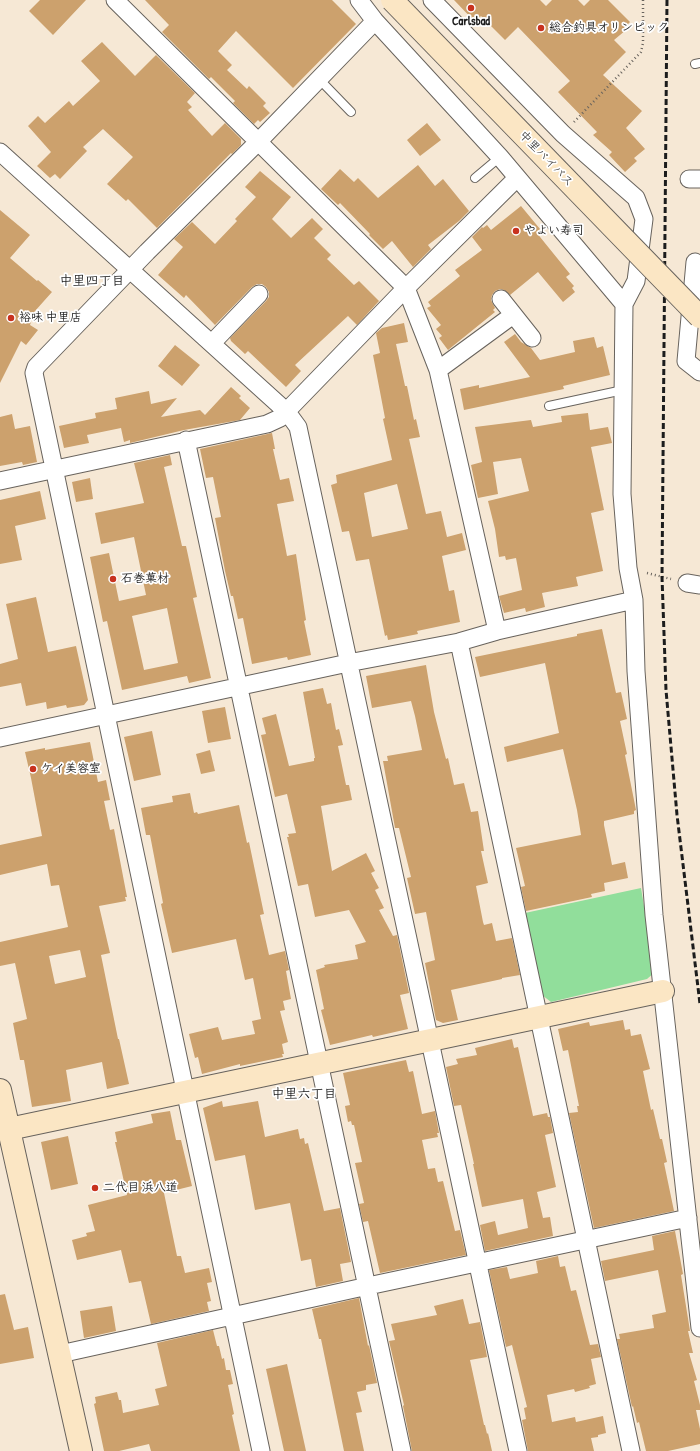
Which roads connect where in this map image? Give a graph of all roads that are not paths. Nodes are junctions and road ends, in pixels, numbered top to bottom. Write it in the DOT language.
graph roads {
  1 [pos="359,0"];
  2 [pos="392,0"];
  3 [pos="432,0"];
  4 [pos="122,2"];
  5 [pos="375,21"];
  6 [pos="319,79"];
  7 [pos="351,112"];
  8 [pos="258,142"];
  9 [pos="0,152"];
  10 [pos="500,157"];
  11 [pos="476,178"];
  12 [pos="517,178"];
  13 [pos="700,268"];
  14 [pos="131,269"];
  15 [pos="406,288"];
  16 [pos="259,294"];
  17 [pos="500,299"];
  18 [pos="624,304"];
  19 [pos="513,315"];
  20 [pos="700,317"];
  21 [pos="532,338"];
  22 [pos="212,343"];
  23 [pos="438,370"];
  24 [pos="700,372"];
  25 [pos="623,390"];
  26 [pos="549,406"];
  27 [pos="287,412"];
  28 [pos="186,440"];
  29 [pos="54,469"];
  30 [pos="0,481"];
  31 [pos="634,600"];
  32 [pos="497,631"];
  33 [pos="459,642"];
  34 [pos="348,663"];
  35 [pos="239,686"];
  36 [pos="106,715"];
  37 [pos="0,738"];
  38 [pos="663,991"];
  39 [pos="538,1017"];
  40 [pos="429,1040"];
  41 [pos="320,1064"];
  42 [pos="0,1090"];
  43 [pos="185,1092"];
  44 [pos="4,1130"];
  45 [pos="688,1218"];
  46 [pos="585,1240"];
  47 [pos="478,1264"];
  48 [pos="368,1286"];
  49 [pos="232,1316"];
  50 [pos="700,1328"];
  51 [pos="60,1354"];
  52 [pos="81,1451"];
  53 [pos="261,1451"];
  54 [pos="402,1451"];
  55 [pos="518,1451"];
  56 [pos="631,1451"];
  1 -- 5 [label="street"];
  2 -- 20 [label="street, 中里バイパス, bridge"];
  3 -- 18 [label="street"];
  4 -- 8 [label="street"];
  5 -- 6 [label="street"];
  5 -- 10 [label="street"];
  6 -- 7 [label="lane"];
  6 -- 8 [label="street"];
  8 -- 14 [label="street"];
  8 -- 15 [label="street"];
  9 -- 14 [label="street"];
  10 -- 11 [label="lane"];
  10 -- 12 [label="street"];
  12 -- 15 [label="street"];
  12 -- 18 [label="street"];
  13 -- 24 [label="street"];
  14 -- 22 [label="street"];
  14 -- 29 [label="street"];
  15 -- 23 [label="street"];
  15 -- 27 [label="street"];
  16 -- 22 [label="street"];
  17 -- 19 [label="street"];
  18 -- 25 [label="street"];
  19 -- 21 [label="street"];
  19 -- 23 [label="street"];
  22 -- 27 [label="street"];
  23 -- 32 [label="street"];
  25 -- 26 [label="lane"];
  25 -- 31 [label="street"];
  27 -- 28 [label="street"];
  27 -- 34 [label="street"];
  28 -- 29 [label="street"];
  28 -- 35 [label="street"];
  29 -- 30 [label="street"];
  29 -- 36 [label="street"];
  31 -- 32 [label="street"];
  31 -- 38 [label="street"];
  32 -- 33 [label="street"];
  33 -- 34 [label="street"];
  33 -- 39 [label="street"];
  34 -- 35 [label="street"];
  34 -- 40 [label="street"];
  35 -- 36 [label="street"];
  35 -- 41 [label="street"];
  36 -- 37 [label="street"];
  36 -- 43 [label="street"];
  38 -- 39 [label="street"];
  38 -- 45 [label="street"];
  39 -- 40 [label="street"];
  39 -- 46 [label="street"];
  40 -- 41 [label="street"];
  40 -- 47 [label="street"];
  41 -- 43 [label="street"];
  41 -- 48 [label="street"];
  42 -- 44 [label="street"];
  43 -- 44 [label="street"];
  43 -- 49 [label="street"];
  44 -- 51 [label="street"];
  45 -- 46 [label="street"];
  45 -- 50 [label="street"];
  46 -- 47 [label="street"];
  46 -- 56 [label="street"];
  47 -- 48 [label="street"];
  47 -- 55 [label="street"];
  48 -- 49 [label="street"];
  48 -- 54 [label="street"];
  49 -- 51 [label="street"];
  49 -- 53 [label="street"];
  51 -- 52 [label="street"];
}
